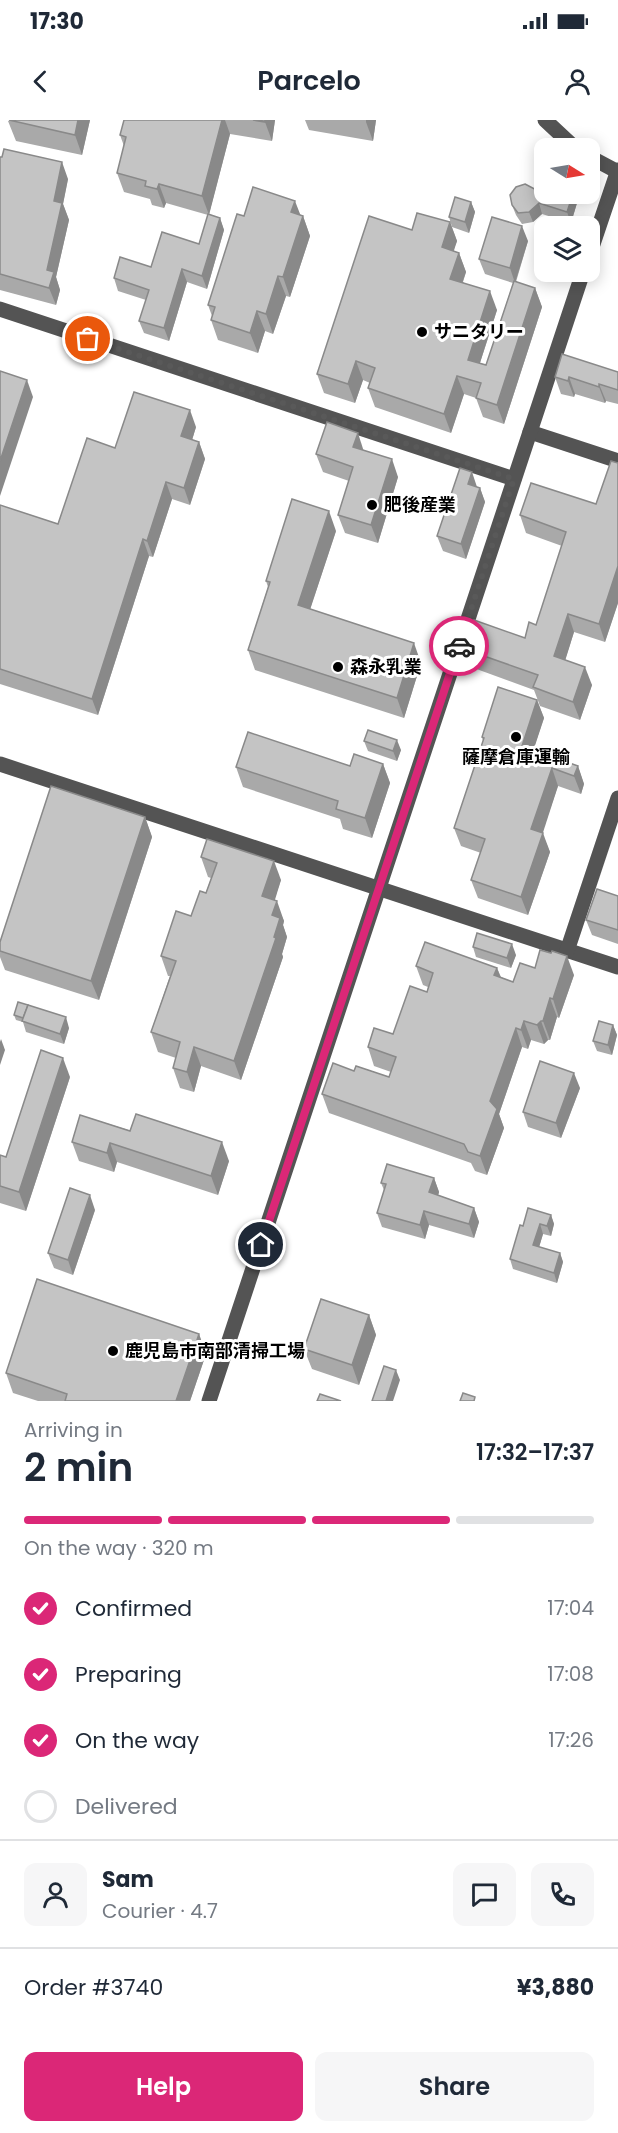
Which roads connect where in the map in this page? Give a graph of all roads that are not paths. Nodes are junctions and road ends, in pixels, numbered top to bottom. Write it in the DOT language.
graph roads {
  1 [pos="545,120"];
  2 [pos="564,138"];
  3 [pos="600,162"];
  4 [pos="618,171"];
  5 [pos="600,224"];
  6 [pos="581,282"];
  7 [pos="0,309"];
  8 [pos="530,432"];
  9 [pos="618,461"];
  10 [pos="514,479"];
  11 [pos="0,764"];
  12 [pos="618,798"];
  13 [pos="379,888"];
  14 [pos="567,951"];
  15 [pos="618,967"];
  16 [pos="209,1401"];
  1 -- 2 [label="street"];
  3 -- 4 [label="street"];
  4 -- 5 [label="street"];
  6 -- 8 [label="street"];
  7 -- 10 [label="street"];
  8 -- 9 [label="street"];
  8 -- 10 [label="street"];
  10 -- 13 [label="street"];
  11 -- 13 [label="street"];
  12 -- 14 [label="street"];
  13 -- 14 [label="street"];
  13 -- 16 [label="street"];
  14 -- 15 [label="street"];
}
